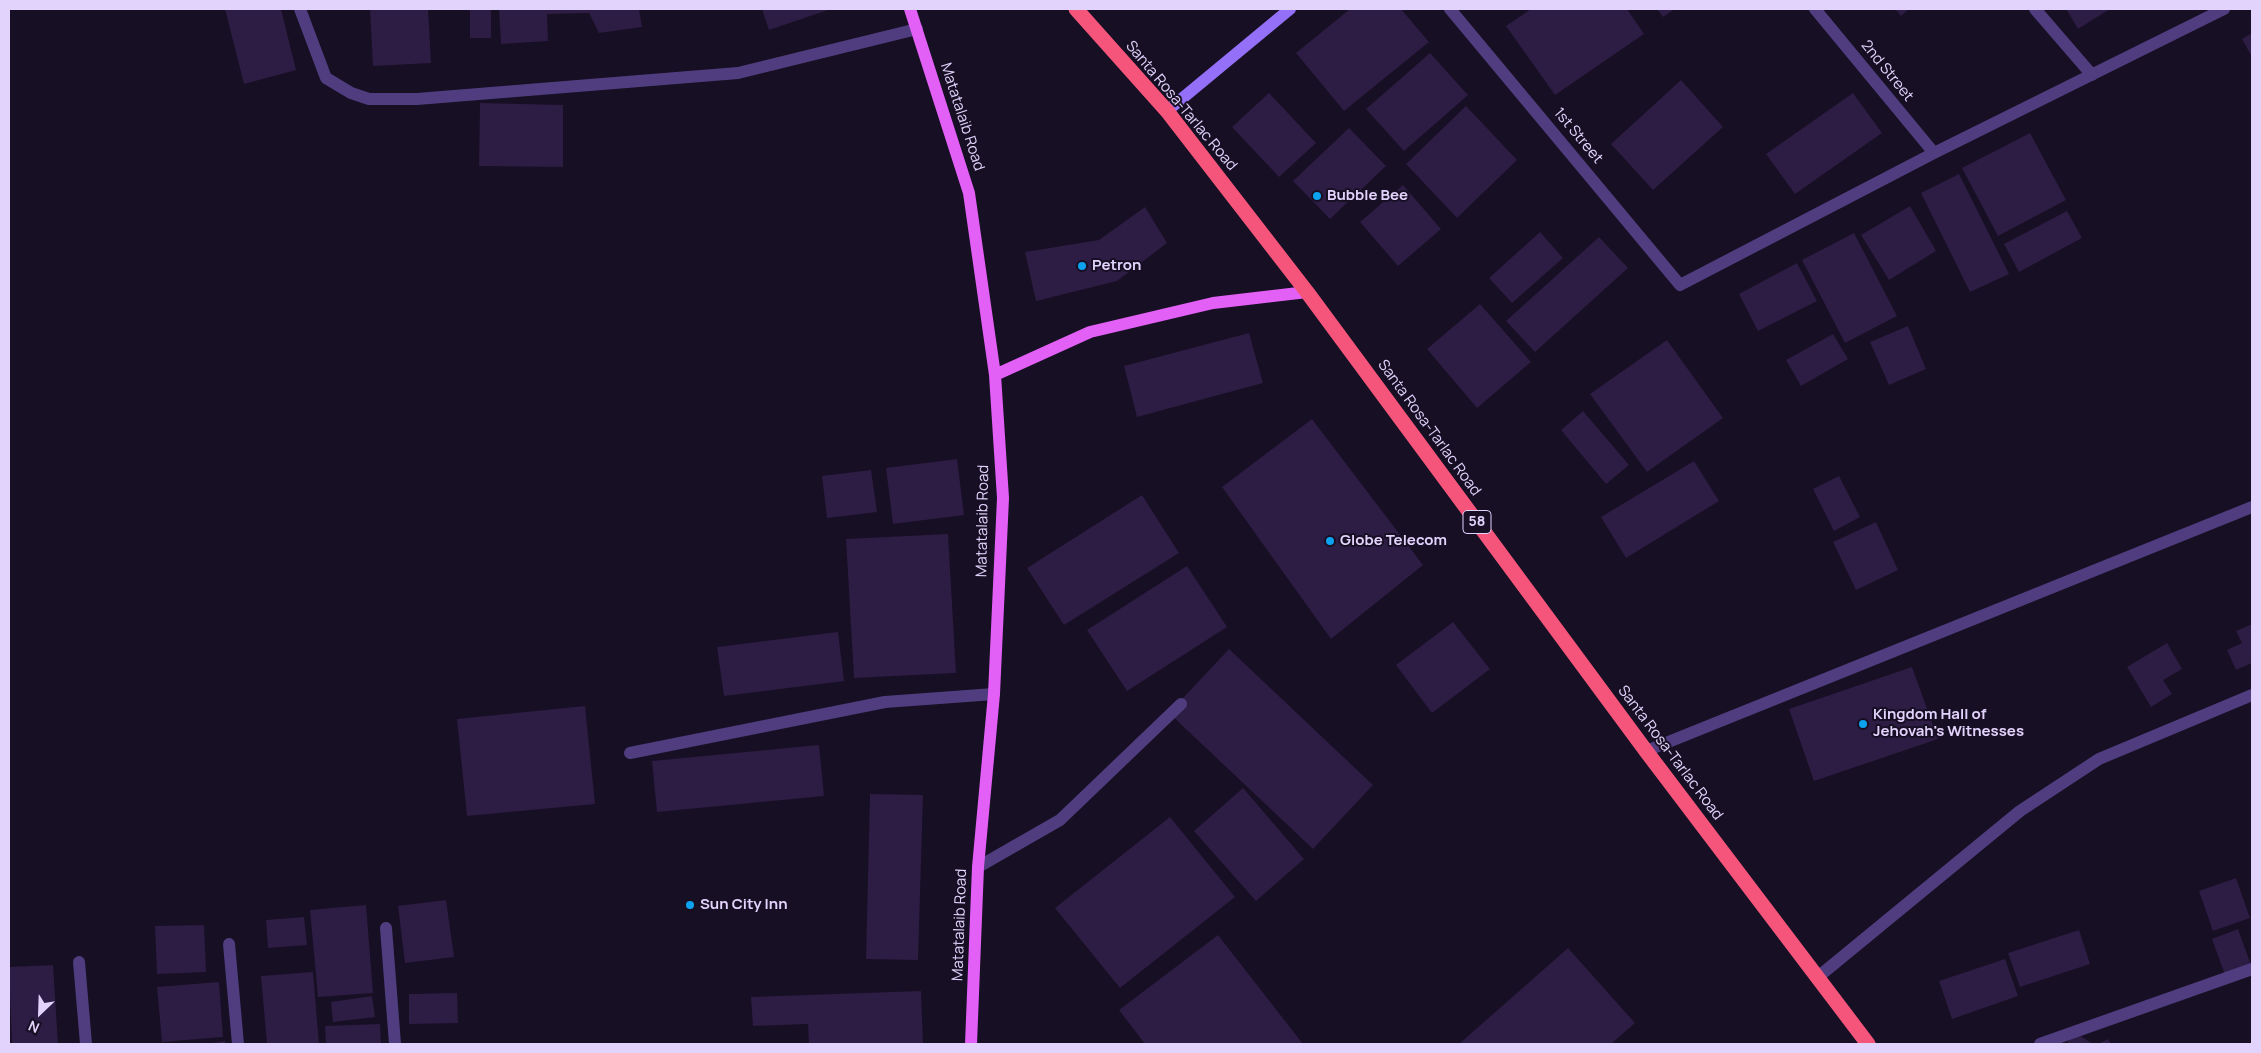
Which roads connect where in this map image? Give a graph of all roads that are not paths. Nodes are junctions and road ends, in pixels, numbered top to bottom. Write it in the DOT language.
graph roads {
  1 [pos="300,9"];
  2 [pos="910,9"];
  3 [pos="1076,9"];
  4 [pos="1290,9"];
  5 [pos="1450,9"];
  6 [pos="1815,9"];
  7 [pos="2035,9"];
  8 [pos="2224,9"];
  9 [pos="917,29"];
  10 [pos="2092,75"];
  11 [pos="1167,111"];
  12 [pos="1934,154"];
  13 [pos="1307,292"];
  14 [pos="995,375"];
  15 [pos="2252,507"];
  16 [pos="994,694"];
  17 [pos="2252,696"];
  18 [pos="1181,704"];
  19 [pos="1646,751"];
  20 [pos="630,753"];
  21 [pos="978,867"];
  22 [pos="386,928"];
  23 [pos="230,944"];
  24 [pos="79,962"];
  25 [pos="2252,969"];
  26 [pos="1818,977"];
  27 [pos="86,1044"];
  28 [pos="238,1044"];
  29 [pos="396,1044"];
  30 [pos="971,1044"];
  31 [pos="1868,1044"];
  32 [pos="2040,1044"];
  1 -- 9 [label="street"];
  2 -- 9 [label="main road, Matatalaib Road"];
  3 -- 11 [label="highway, Santa Rosa-Tarlac Road / 58"];
  4 -- 11 [label="street"];
  5 -- 12 [label="street, 1st Street"];
  6 -- 12 [label="street, 2nd Street"];
  7 -- 10 [label="street"];
  8 -- 10 [label="street"];
  9 -- 14 [label="main road, Matatalaib Road"];
  10 -- 12 [label="street"];
  11 -- 13 [label="highway, Santa Rosa-Tarlac Road / 58"];
  13 -- 14 [label="main road"];
  13 -- 19 [label="highway, Santa Rosa-Tarlac Road / 58"];
  14 -- 16 [label="main road, Matatalaib Road"];
  15 -- 19 [label="street"];
  16 -- 20 [label="street"];
  16 -- 21 [label="main road, Matatalaib Road"];
  17 -- 26 [label="street"];
  18 -- 21 [label="street"];
  19 -- 26 [label="highway, Santa Rosa-Tarlac Road / 58"];
  21 -- 30 [label="main road, Matatalaib Road"];
  22 -- 29 [label="street"];
  23 -- 28 [label="street"];
  24 -- 27 [label="street"];
  25 -- 32 [label="street"];
  26 -- 31 [label="highway, Santa Rosa-Tarlac Road / 58"];
}
